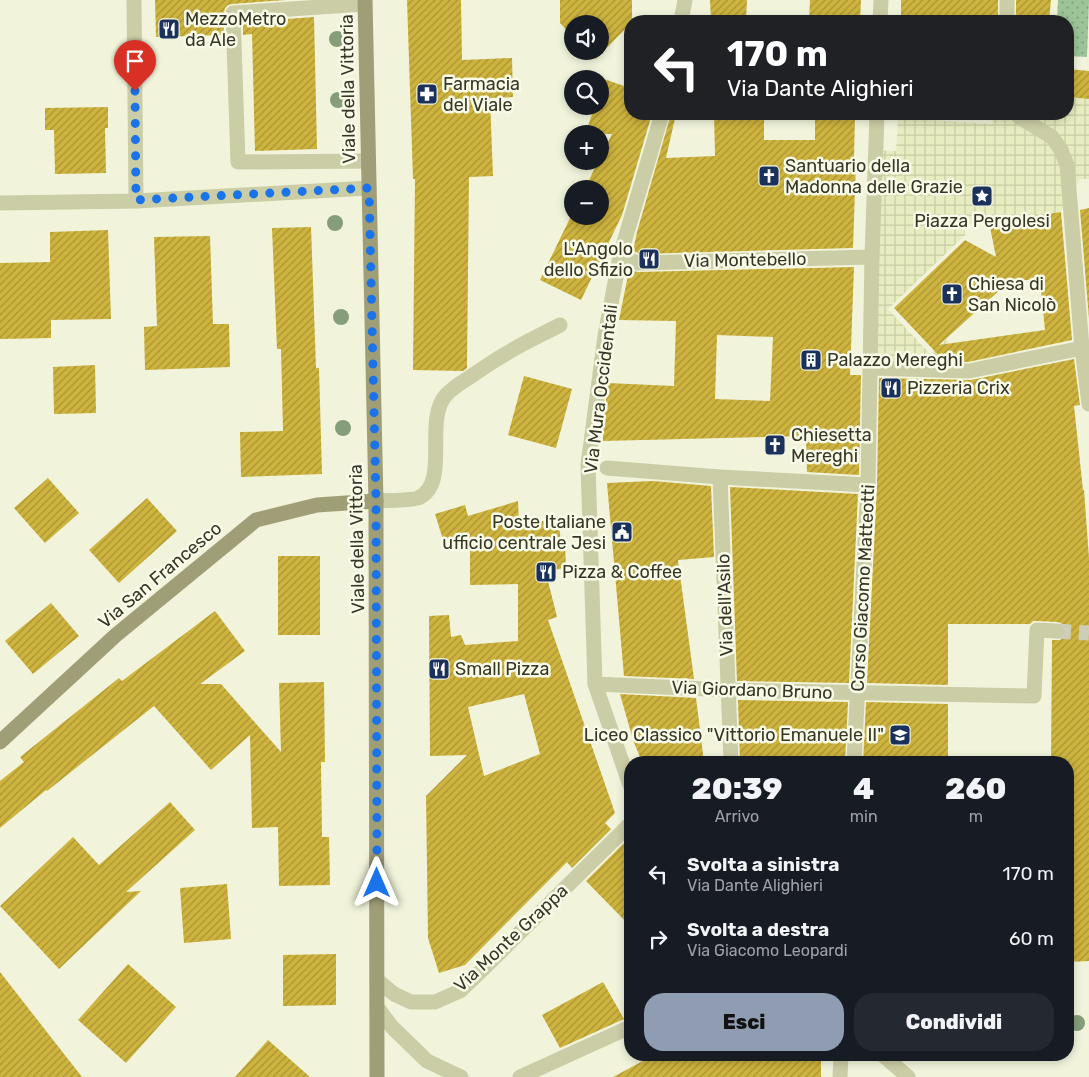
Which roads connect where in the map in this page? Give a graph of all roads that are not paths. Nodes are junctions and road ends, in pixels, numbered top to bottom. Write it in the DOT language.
graph roads {
  1 [pos="134,0"];
  2 [pos="685,0"];
  3 [pos="881,0"];
  4 [pos="1007,0"];
  5 [pos="365,2"];
  6 [pos="682,15"];
  7 [pos="880,15"];
  8 [pos="1007,15"];
  9 [pos="660,120"];
  10 [pos="877,120"];
  11 [pos="1024,120"];
  12 [pos="368,162"];
  13 [pos="369,188"];
  14 [pos="136,200"];
  15 [pos="0,203"];
  16 [pos="620,256"];
  17 [pos="872,257"];
  18 [pos="560,326"];
  19 [pos="1082,348"];
  20 [pos="870,368"];
  21 [pos="1089,404"];
  22 [pos="607,468"];
  23 [pos="720,477"];
  24 [pos="868,486"];
  25 [pos="376,501"];
  26 [pos="1056,631"];
  27 [pos="595,684"];
  28 [pos="729,690"];
  29 [pos="858,692"];
  30 [pos="0,742"];
  31 [pos="731,756"];
  32 [pos="854,756"];
  33 [pos="624,768"];
  34 [pos="624,830"];
  35 [pos="377,980"];
  36 [pos="377,1007"];
  37 [pos="624,1030"];
  38 [pos="841,1061"];
  39 [pos="890,1061"];
  40 [pos="377,1077"];
  41 [pos="461,1077"];
  42 [pos="520,1077"];
  43 [pos="840,1077"];
  44 [pos="908,1077"];
  1 -- 14 [label="street"];
  2 -- 6 [label="street"];
  3 -- 7 [label="street"];
  4 -- 8 [label="street"];
  5 -- 12 [label="main road, Viale della Vittoria"];
  5 -- 12 [label="street"];
  9 -- 16 [label="street, Via Mura Occidentali"];
  10 -- 17 [label="street, Corso Giacomo Matteotti"];
  11 -- 19 [label="street"];
  12 -- 13 [label="main road, Viale della Vittoria"];
  13 -- 14 [label="street"];
  13 -- 25 [label="main road, Viale della Vittoria"];
  14 -- 15 [label="street"];
  16 -- 17 [label="street, Via Montebello"];
  16 -- 27 [label="street, Via Mura Occidentali"];
  17 -- 20 [label="street, Corso Giacomo Matteotti"];
  18 -- 25 [label="street"];
  19 -- 20 [label="street"];
  19 -- 21 [label="street"];
  20 -- 24 [label="street, Corso Giacomo Matteotti"];
  22 -- 23 [label="street"];
  23 -- 24 [label="street"];
  23 -- 28 [label="street, Via dell'Asilo"];
  24 -- 29 [label="street, Corso Giacomo Matteotti"];
  25 -- 30 [label="main road, Via San Francesco"];
  25 -- 35 [label="main road, Viale della Vittoria"];
  26 -- 29 [label="street, Via Giordano Bruno"];
  27 -- 28 [label="street, Via Giordano Bruno"];
  27 -- 33 [label="street, Via Mura Occidentali"];
  28 -- 29 [label="street, Via Giordano Bruno"];
  28 -- 31 [label="street, Via dell'Asilo"];
  29 -- 32 [label="street, Corso Giacomo Matteotti"];
  34 -- 35 [label="street, Via Monte Grappa"];
  35 -- 36 [label="main road, Viale della Vittoria"];
  36 -- 40 [label="main road, Viale della Vittoria"];
  36 -- 41 [label="street"];
  37 -- 42 [label="street"];
  38 -- 43 [label="street"];
  39 -- 44 [label="street"];
}
